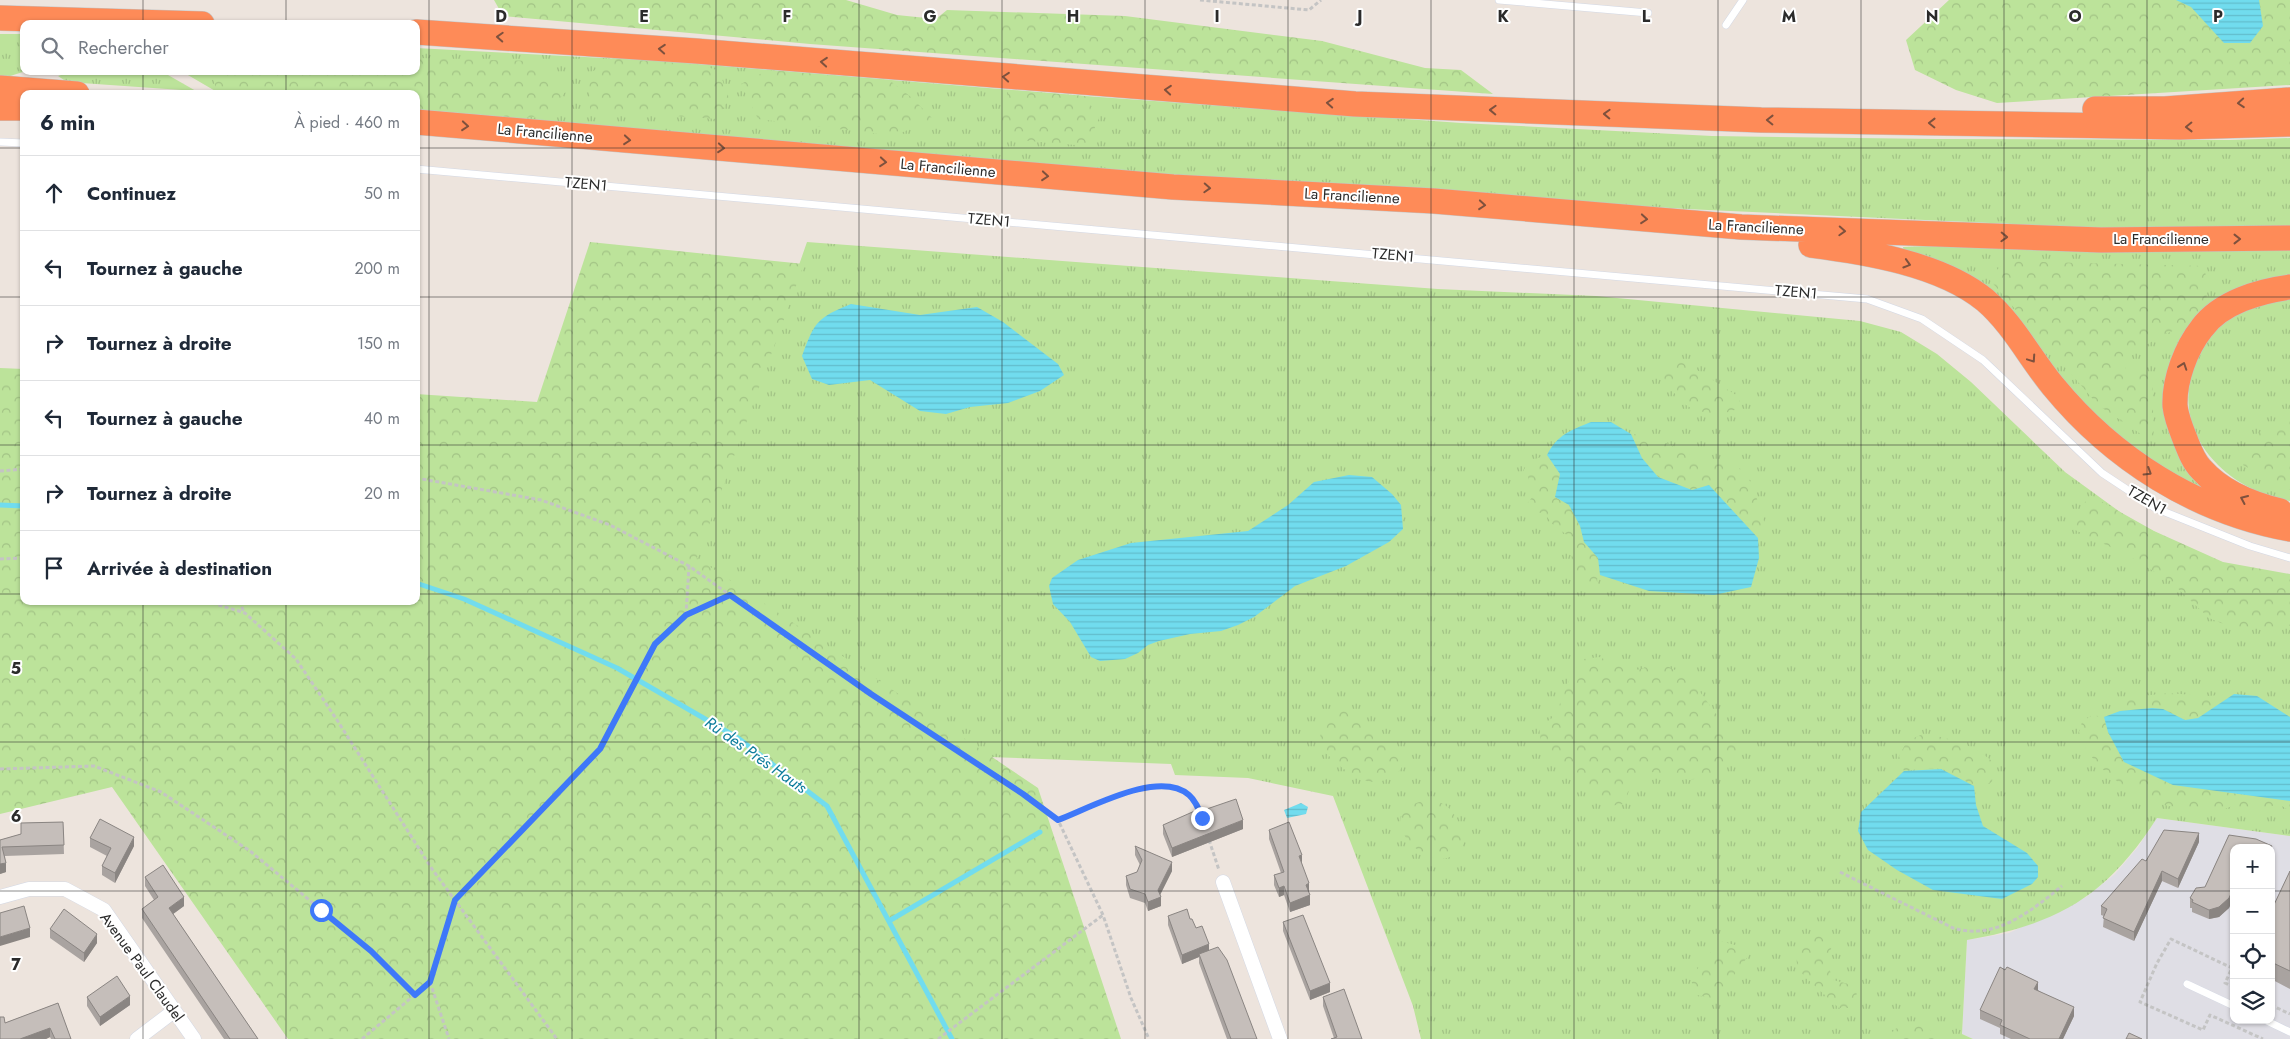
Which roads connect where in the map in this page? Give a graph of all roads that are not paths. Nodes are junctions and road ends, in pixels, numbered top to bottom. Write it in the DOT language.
graph roads {
  1 [pos="1499,0"];
  2 [pos="1744,0"];
  3 [pos="1571,3"];
  4 [pos="0,4"];
  5 [pos="1648,13"];
  6 [pos="0,18"];
  7 [pos="56,19"];
  8 [pos="85,20"];
  9 [pos="1726,25"];
  10 [pos="420,32"];
  11 [pos="0,88"];
  12 [pos="26,90"];
  13 [pos="2290,100"];
  14 [pos="0,108"];
  15 [pos="20,108"];
  16 [pos="420,122"];
  17 [pos="1981,124"];
  18 [pos="2290,124"];
  19 [pos="0,142"];
  20 [pos="20,143"];
  21 [pos="420,169"];
  22 [pos="1741,227"];
  23 [pos="2290,238"];
  24 [pos="2290,287"];
  25 [pos="2290,514"];
  26 [pos="2290,529"];
  27 [pos="2290,558"];
  28 [pos="1223,882"];
  29 [pos="0,897"];
  30 [pos="2187,984"];
  31 [pos="2230,1004"];
  32 [pos="174,1011"];
  33 [pos="2273,1024"];
  34 [pos="2290,1032"];
  35 [pos="137,1039"];
  36 [pos="194,1039"];
  37 [pos="1280,1039"];
  1 -- 3 [label="lane"];
  2 -- 9 [label="lane"];
  3 -- 5 [label="lane"];
  4 -- 7 [label="highway"];
  6 -- 7 [label="highway"];
  7 -- 8 [label="highway"];
  17 -- 10 [label="highway, one-way"];
  11 -- 12 [label="highway"];
  13 -- 17 [label="highway, one-way"];
  14 -- 15 [label="highway"];
  16 -- 22 [label="highway, La Francilienne, one-way"];
  18 -- 17 [label="highway, one-way"];
  19 -- 20 [label="lane"];
  21 -- 27 [label="lane, TZEN1"];
  22 -- 23 [label="highway, La Francilienne, one-way"];
  22 -- 26 [label="highway, one-way"];
  25 -- 24 [label="highway, one-way"];
  28 -- 37 [label="street"];
  29 -- 32 [label="street, Avenue Paul Claudel"];
  30 -- 31 [label="lane"];
  32 -- 35 [label="street"];
  32 -- 36 [label="street, Avenue Paul Claudel"];
  33 -- 34 [label="lane"];
}
